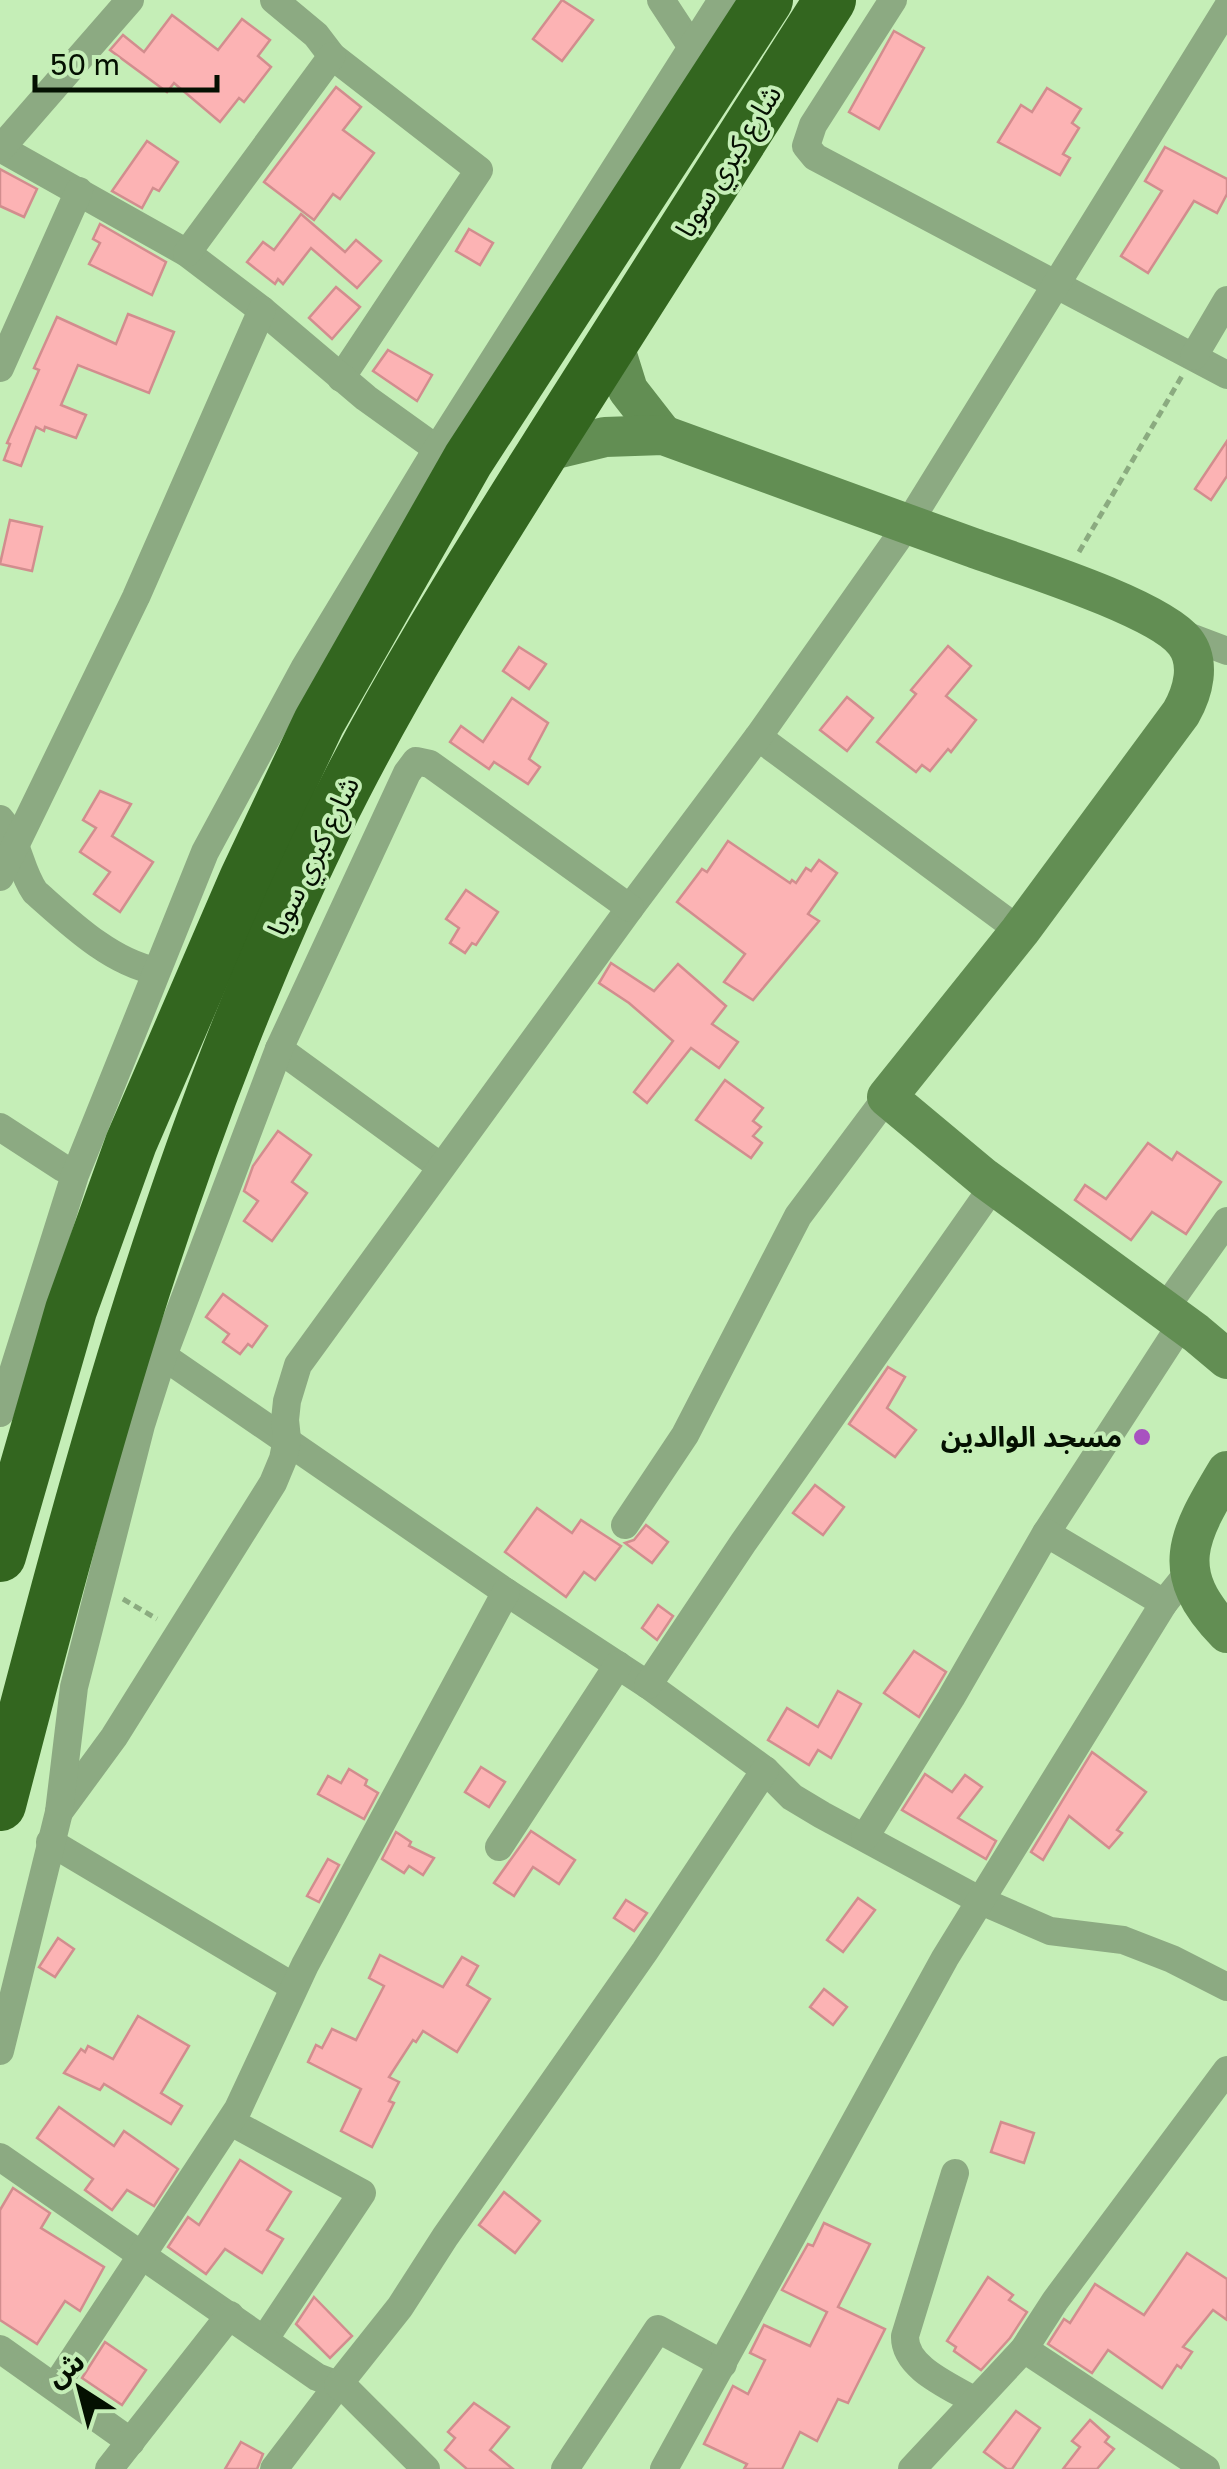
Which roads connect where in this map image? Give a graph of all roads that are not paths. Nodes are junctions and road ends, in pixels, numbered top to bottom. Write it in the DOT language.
graph roads {
  1 [pos="130,0"];
  2 [pos="274,0"];
  3 [pos="661,0"];
  4 [pos="722,0"];
  5 [pos="766,0"];
  6 [pos="830,0"];
  7 [pos="893,0"];
  8 [pos="1227,8"];
  9 [pos="332,56"];
  10 [pos="703,64"];
  11 [pos="1,148"];
  12 [pos="79,191"];
  13 [pos="187,252"];
  14 [pos="1058,285"];
  15 [pos="1227,300"];
  16 [pos="262,310"];
  17 [pos="613,342"];
  18 [pos="1194,356"];
  19 [pos="0,368"];
  20 [pos="1227,375"];
  21 [pos="341,378"];
  22 [pos="663,435"];
  23 [pos="437,449"];
  24 [pos="543,452"];
  25 [pos="908,524"];
  26 [pos="1175,631"];
  27 [pos="1227,651"];
  28 [pos="758,737"];
  29 [pos="0,818"];
  30 [pos="16,843"];
  31 [pos="0,877"];
  32 [pos="630,908"];
  33 [pos="1020,931"];
  34 [pos="149,970"];
  35 [pos="183,1020"];
  36 [pos="256,1045"];
  37 [pos="887,1097"];
  38 [pos="0,1127"];
  39 [pos="63,1168"];
  40 [pos="441,1168"];
  41 [pos="994,1185"];
  42 [pos="1227,1220"];
  43 [pos="1173,1317"];
  44 [pos="162,1356"];
  45 [pos="1227,1360"];
  46 [pos="4,1363"];
  47 [pos="0,1413"];
  48 [pos="287,1440"];
  49 [pos="1227,1471"];
  50 [pos="624,1524"];
  51 [pos="1046,1533"];
  52 [pos="0,1556"];
  53 [pos="1189,1572"];
  54 [pos="506,1592"];
  55 [pos="1164,1603"];
  56 [pos="1227,1633"];
  57 [pos="618,1665"];
  58 [pos="648,1685"];
  59 [pos="764,1770"];
  60 [pos="0,1804"];
  61 [pos="58,1812"];
  62 [pos="865,1836"];
  63 [pos="50,1842"];
  64 [pos="499,1847"];
  65 [pos="981,1901"];
  66 [pos="294,1987"];
  67 [pos="1227,1987"];
  68 [pos="0,2052"];
  69 [pos="1227,2070"];
  70 [pos="231,2122"];
  71 [pos="0,2157"];
  72 [pos="955,2174"];
  73 [pos="140,2255"];
  74 [pos="230,2315"];
  75 [pos="264,2340"];
  76 [pos="1024,2349"];
  77 [pos="0,2350"];
  78 [pos="723,2364"];
  79 [pos="338,2386"];
  80 [pos="54,2387"];
  81 [pos="975,2401"];
  82 [pos="132,2442"];
  83 [pos="1227,2461"];
  84 [pos="109,2469"];
  85 [pos="274,2469"];
  86 [pos="426,2469"];
  87 [pos="565,2469"];
  88 [pos="664,2469"];
  89 [pos="912,2469"];
  90 [pos="1206,2469"];
  91 [pos="1218,2469"];
  1 -- 11 [label="street"];
  2 -- 9 [label="street"];
  3 -- 10 [label="street"];
  4 -- 10 [label="street"];
  5 -- 10 [label="highway, شارع كبري سوبا"];
  6 -- 17 [label="highway, شارع كبري سوبا"];
  7 -- 14 [label="street"];
  8 -- 14 [label="street"];
  9 -- 13 [label="street"];
  9 -- 21 [label="street"];
  10 -- 23 [label="street"];
  10 -- 35 [label="highway, شارع كبري سوبا"];
  11 -- 12 [label="street"];
  12 -- 13 [label="street"];
  12 -- 19 [label="street"];
  13 -- 16 [label="street"];
  14 -- 18 [label="street"];
  14 -- 25 [label="street"];
  15 -- 18 [label="street"];
  16 -- 21 [label="street"];
  16 -- 30 [label="street"];
  17 -- 22 [label="street"];
  17 -- 24 [label="highway, شارع كبري سوبا"];
  18 -- 20 [label="street"];
  21 -- 23 [label="street"];
  22 -- 24 [label="street"];
  22 -- 25 [label="street"];
  23 -- 34 [label="street"];
  24 -- 36 [label="highway, شارع كبري سوبا"];
  25 -- 26 [label="street"];
  25 -- 28 [label="street"];
  26 -- 27 [label="street"];
  26 -- 33 [label="street"];
  28 -- 32 [label="street"];
  28 -- 33 [label="street"];
  29 -- 30 [label="street"];
  30 -- 31 [label="street"];
  30 -- 34 [label="street"];
  32 -- 36 [label="street"];
  32 -- 40 [label="street"];
  33 -- 37 [label="street"];
  34 -- 39 [label="street"];
  34 -- 46 [label="street"];
  35 -- 36 [label="highway"];
  35 -- 52 [label="highway, شارع كبري سوبا"];
  36 -- 40 [label="street"];
  36 -- 44 [label="street"];
  36 -- 60 [label="highway, شارع كبري سوبا"];
  37 -- 41 [label="street"];
  37 -- 50 [label="street"];
  38 -- 39 [label="street"];
  39 -- 46 [label="street"];
  40 -- 48 [label="street"];
  41 -- 43 [label="street"];
  41 -- 58 [label="street"];
  42 -- 43 [label="street"];
  43 -- 45 [label="street"];
  43 -- 51 [label="street"];
  44 -- 48 [label="street"];
  44 -- 61 [label="street"];
  46 -- 47 [label="street"];
  48 -- 54 [label="street"];
  48 -- 61 [label="street"];
  49 -- 53 [label="street"];
  51 -- 55 [label="street"];
  51 -- 62 [label="street"];
  53 -- 55 [label="street"];
  53 -- 56 [label="street"];
  54 -- 57 [label="street"];
  54 -- 66 [label="street"];
  55 -- 65 [label="street"];
  57 -- 58 [label="street"];
  57 -- 64 [label="street"];
  58 -- 59 [label="street"];
  59 -- 62 [label="street"];
  59 -- 79 [label="street"];
  61 -- 63 [label="street"];
  62 -- 65 [label="street"];
  63 -- 66 [label="street"];
  63 -- 68 [label="street"];
  65 -- 67 [label="street"];
  65 -- 78 [label="street"];
  66 -- 70 [label="street"];
  69 -- 76 [label="street"];
  70 -- 73 [label="street"];
  70 -- 75 [label="street"];
  71 -- 73 [label="street"];
  72 -- 81 [label="street"];
  73 -- 74 [label="street"];
  73 -- 80 [label="street"];
  74 -- 75 [label="street"];
  74 -- 82 [label="street"];
  75 -- 79 [label="street"];
  76 -- 81 [label="street"];
  76 -- 90 [label="street"];
  77 -- 80 [label="street"];
  78 -- 87 [label="street"];
  78 -- 88 [label="street"];
  79 -- 85 [label="street"];
  79 -- 86 [label="street"];
  80 -- 82 [label="street"];
  81 -- 89 [label="street"];
  82 -- 84 [label="street"];
  83 -- 91 [label="street"];
}
